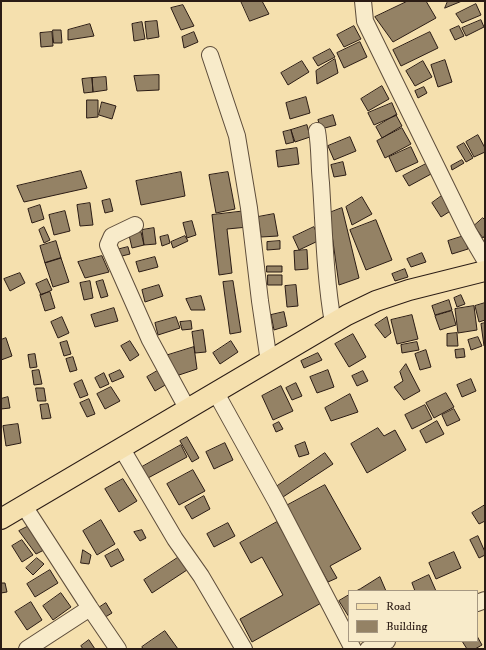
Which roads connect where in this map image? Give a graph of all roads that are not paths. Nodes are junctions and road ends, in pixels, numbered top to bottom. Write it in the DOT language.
graph roads {
  1 [pos="363,1"];
  2 [pos="210,55"];
  3 [pos="317,131"];
  4 [pos="135,225"];
  5 [pos="485,260"];
  6 [pos="485,271"];
  7 [pos="333,323"];
  8 [pos="269,362"];
  9 [pos="216,393"];
  10 [pos="188,410"];
  11 [pos="122,449"];
  12 [pos="24,506"];
  13 [pos="1,519"];
  14 [pos="90,608"];
  15 [pos="348,639"];
  16 [pos="385,642"];
  17 [pos="32,648"];
  18 [pos="118,649"];
  19 [pos="244,649"];
  20 [pos="368,649"];
  1 -- 5 [label="street"];
  2 -- 8 [label="street"];
  3 -- 7 [label="street"];
  4 -- 10 [label="street"];
  6 -- 7 [label="main road"];
  7 -- 8 [label="main road"];
  8 -- 9 [label="main road"];
  9 -- 10 [label="main road"];
  9 -- 15 [label="street"];
  10 -- 11 [label="main road"];
  11 -- 12 [label="main road"];
  11 -- 19 [label="street"];
  12 -- 13 [label="main road"];
  12 -- 14 [label="street"];
  14 -- 17 [label="street"];
  14 -- 18 [label="street"];
  16 -- 20 [label="street"];
}
